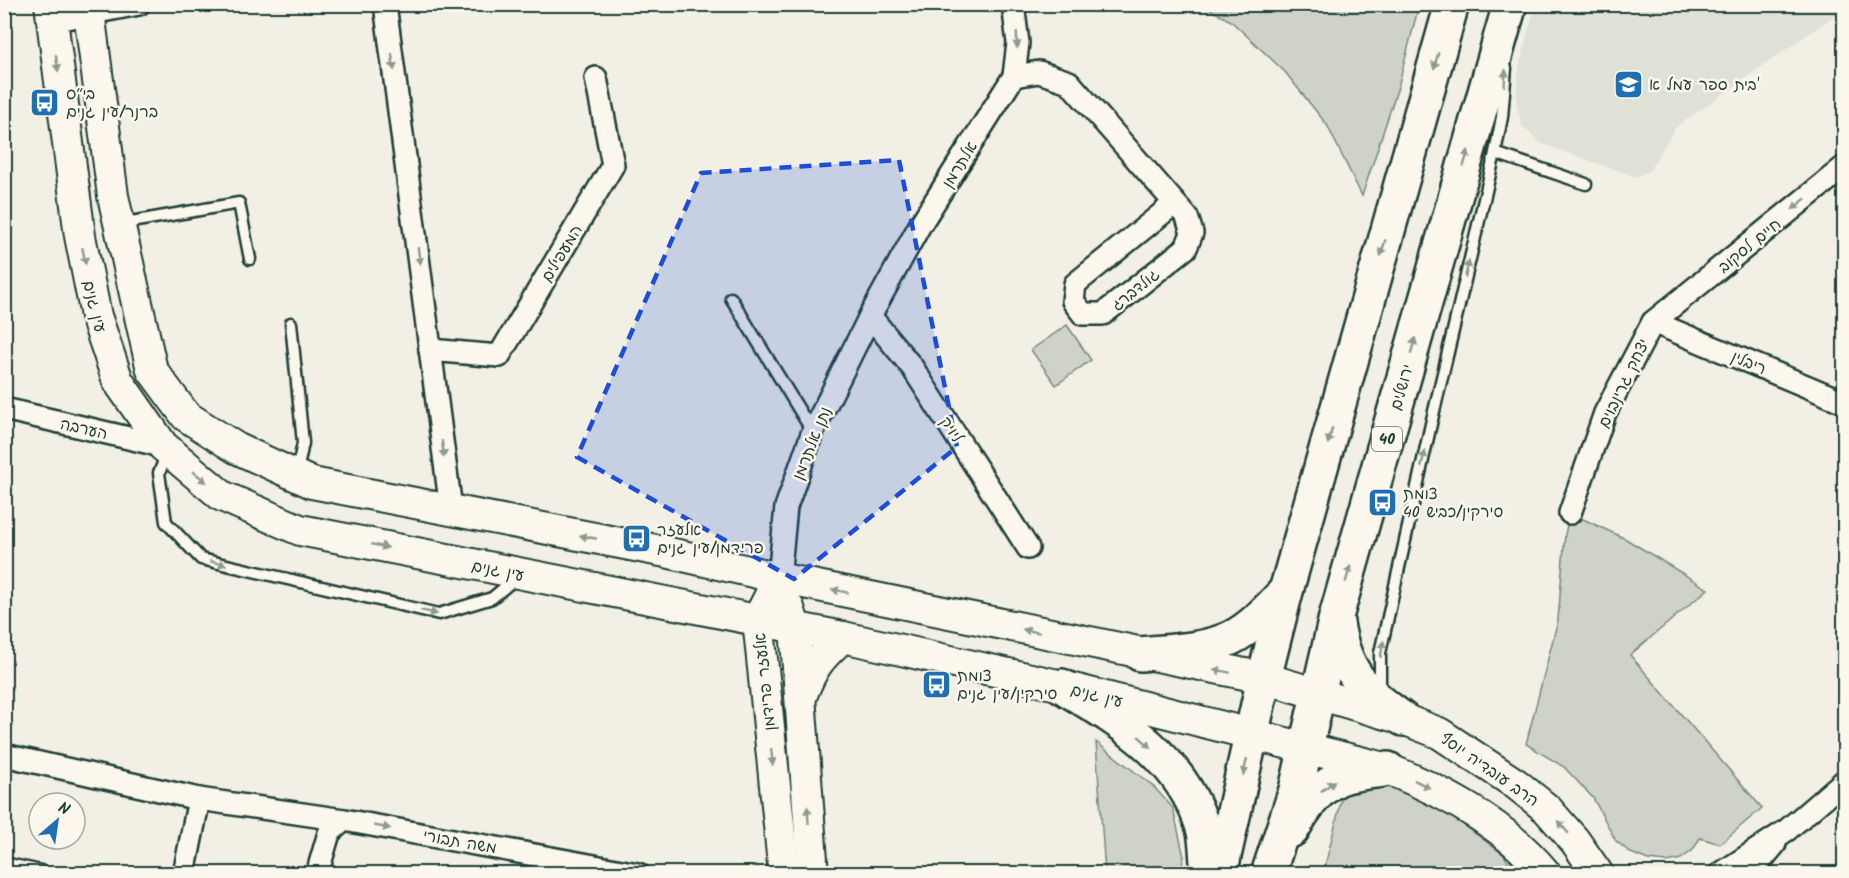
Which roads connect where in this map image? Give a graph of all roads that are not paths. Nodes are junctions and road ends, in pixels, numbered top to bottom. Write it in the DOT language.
graph roads {
  1 [pos="139,4"];
  2 [pos="385,4"];
  3 [pos="1013,4"];
  4 [pos="1452,4"];
  5 [pos="88,9"];
  6 [pos="1508,10"];
  7 [pos="50,13"];
  8 [pos="1014,75"];
  9 [pos="596,78"];
  10 [pos="1495,153"];
  11 [pos="1845,167"];
  12 [pos="1586,184"];
  13 [pos="1175,203"];
  14 [pos="119,224"];
  15 [pos="250,259"];
  16 [pos="731,298"];
  17 [pos="870,316"];
  18 [pos="1653,322"];
  19 [pos="291,323"];
  20 [pos="430,350"];
  21 [pos="1845,402"];
  22 [pos="4,409"];
  23 [pos="813,431"];
  24 [pos="166,449"];
  25 [pos="297,476"];
  26 [pos="451,509"];
  27 [pos="1570,513"];
  28 [pos="1028,548"];
  29 [pos="521,574"];
  30 [pos="779,578"];
  31 [pos="1286,591"];
  32 [pos="1336,617"];
  33 [pos="758,619"];
  34 [pos="795,627"];
  35 [pos="843,637"];
  36 [pos="1140,654"];
  37 [pos="1264,678"];
  38 [pos="1062,686"];
  39 [pos="1319,694"];
  40 [pos="800,700"];
  41 [pos="1394,713"];
  42 [pos="1252,734"];
  43 [pos="1306,749"];
  44 [pos="4,755"];
  45 [pos="4,766"];
  46 [pos="25,770"];
  47 [pos="1388,770"];
  48 [pos="1845,781"];
  49 [pos="199,799"];
  50 [pos="344,820"];
  51 [pos="1787,830"];
  52 [pos="4,863"];
  53 [pos="1269,870"];
  54 [pos="44,873"];
  55 [pos="184,873"];
  56 [pos="318,873"];
  57 [pos="638,873"];
  58 [pos="784,873"];
  59 [pos="813,873"];
  60 [pos="1208,873"];
  61 [pos="1220,873"];
  62 [pos="1546,873"];
  63 [pos="1598,873"];
  64 [pos="1720,873"];
  65 [pos="1750,873"];
  1 -- 5 [label="street"];
  2 -- 20 [label="street, one-way"];
  3 -- 8 [label="street, אלתרמן, one-way"];
  4 -- 31 [label="highway, one-way"];
  5 -- 7 [label="street"];
  5 -- 14 [label="main road"];
  10 -- 6 [label="lane, one-way"];
  32 -- 6 [label="highway, ירושלים / 40, one-way"];
  7 -- 24 [label="main road, עין גנים, one-way"];
  8 -- 13 [label="street, גולדברג"];
  8 -- 17 [label="street, אלתרמן"];
  9 -- 20 [label="street, המעפילים"];
  10 -- 12 [label="lane"];
  41 -- 10 [label="lane, one-way"];
  11 -- 18 [label="street, חיים לסקוב, one-way"];
  13 -- 13 [label="street, גולדברג"];
  14 -- 15 [label="lane"];
  14 -- 25 [label="main road"];
  16 -- 23 [label="lane"];
  17 -- 23 [label="street, נתן אלתרמן"];
  17 -- 28 [label="street, ליויק"];
  18 -- 21 [label="street, ריבלין"];
  18 -- 27 [label="street, יצחק גרינבוים"];
  19 -- 25 [label="lane"];
  20 -- 26 [label="street, one-way"];
  22 -- 24 [label="street, הערבה"];
  23 -- 30 [label="street, נתן אלתרמן"];
  24 -- 29 [label="main road, עין גנים, one-way"];
  24 -- 29 [label="lane, one-way"];
  25 -- 26 [label="main road"];
  30 -- 26 [label="main road, one-way"];
  29 -- 33 [label="main road, עין גנים"];
  30 -- 33 [label="main road, אלעזר פרידמן"];
  30 -- 34 [label="main road, אלעזר פרידמן"];
  36 -- 30 [label="main road, one-way"];
  31 -- 36 [label="highway"];
  31 -- 37 [label="highway"];
  32 -- 39 [label="highway, ירושלים / 40"];
  32 -- 41 [label="highway"];
  33 -- 34 [label="main road, עין גנים"];
  33 -- 58 [label="main road, אלעזר פרידמן, one-way"];
  34 -- 35 [label="main road, עין גנים"];
  34 -- 40 [label="main road, אלעזר פרידמן"];
  35 -- 38 [label="main road, עין גנים"];
  35 -- 40 [label="main road"];
  37 -- 36 [label="main road, one-way"];
  37 -- 39 [label="main road"];
  37 -- 42 [label="highway"];
  38 -- 42 [label="main road, עין גנים"];
  38 -- 60 [label="highway, one-way"];
  39 -- 41 [label="main road, הרב עובדיה יוסף"];
  39 -- 43 [label="highway, ירושלים / 40"];
  59 -- 40 [label="main road, אלעזר פרידמן, one-way"];
  63 -- 41 [label="main road, הרב עובדיה יוסף, one-way"];
  42 -- 43 [label="main road, עין גנים"];
  42 -- 61 [label="highway, one-way"];
  43 -- 47 [label="main road"];
  43 -- 53 [label="highway, ירושלים / 40"];
  44 -- 49 [label="street, משה תבורי"];
  45 -- 46 [label="lane"];
  53 -- 47 [label="highway, one-way"];
  47 -- 62 [label="main road, one-way"];
  48 -- 51 [label="street"];
  49 -- 50 [label="street, משה תבורי"];
  49 -- 55 [label="street"];
  50 -- 56 [label="street"];
  50 -- 57 [label="street, משה תבורי, one-way"];
  51 -- 64 [label="street"];
  51 -- 65 [label="street"];
  52 -- 54 [label="lane"];
}
